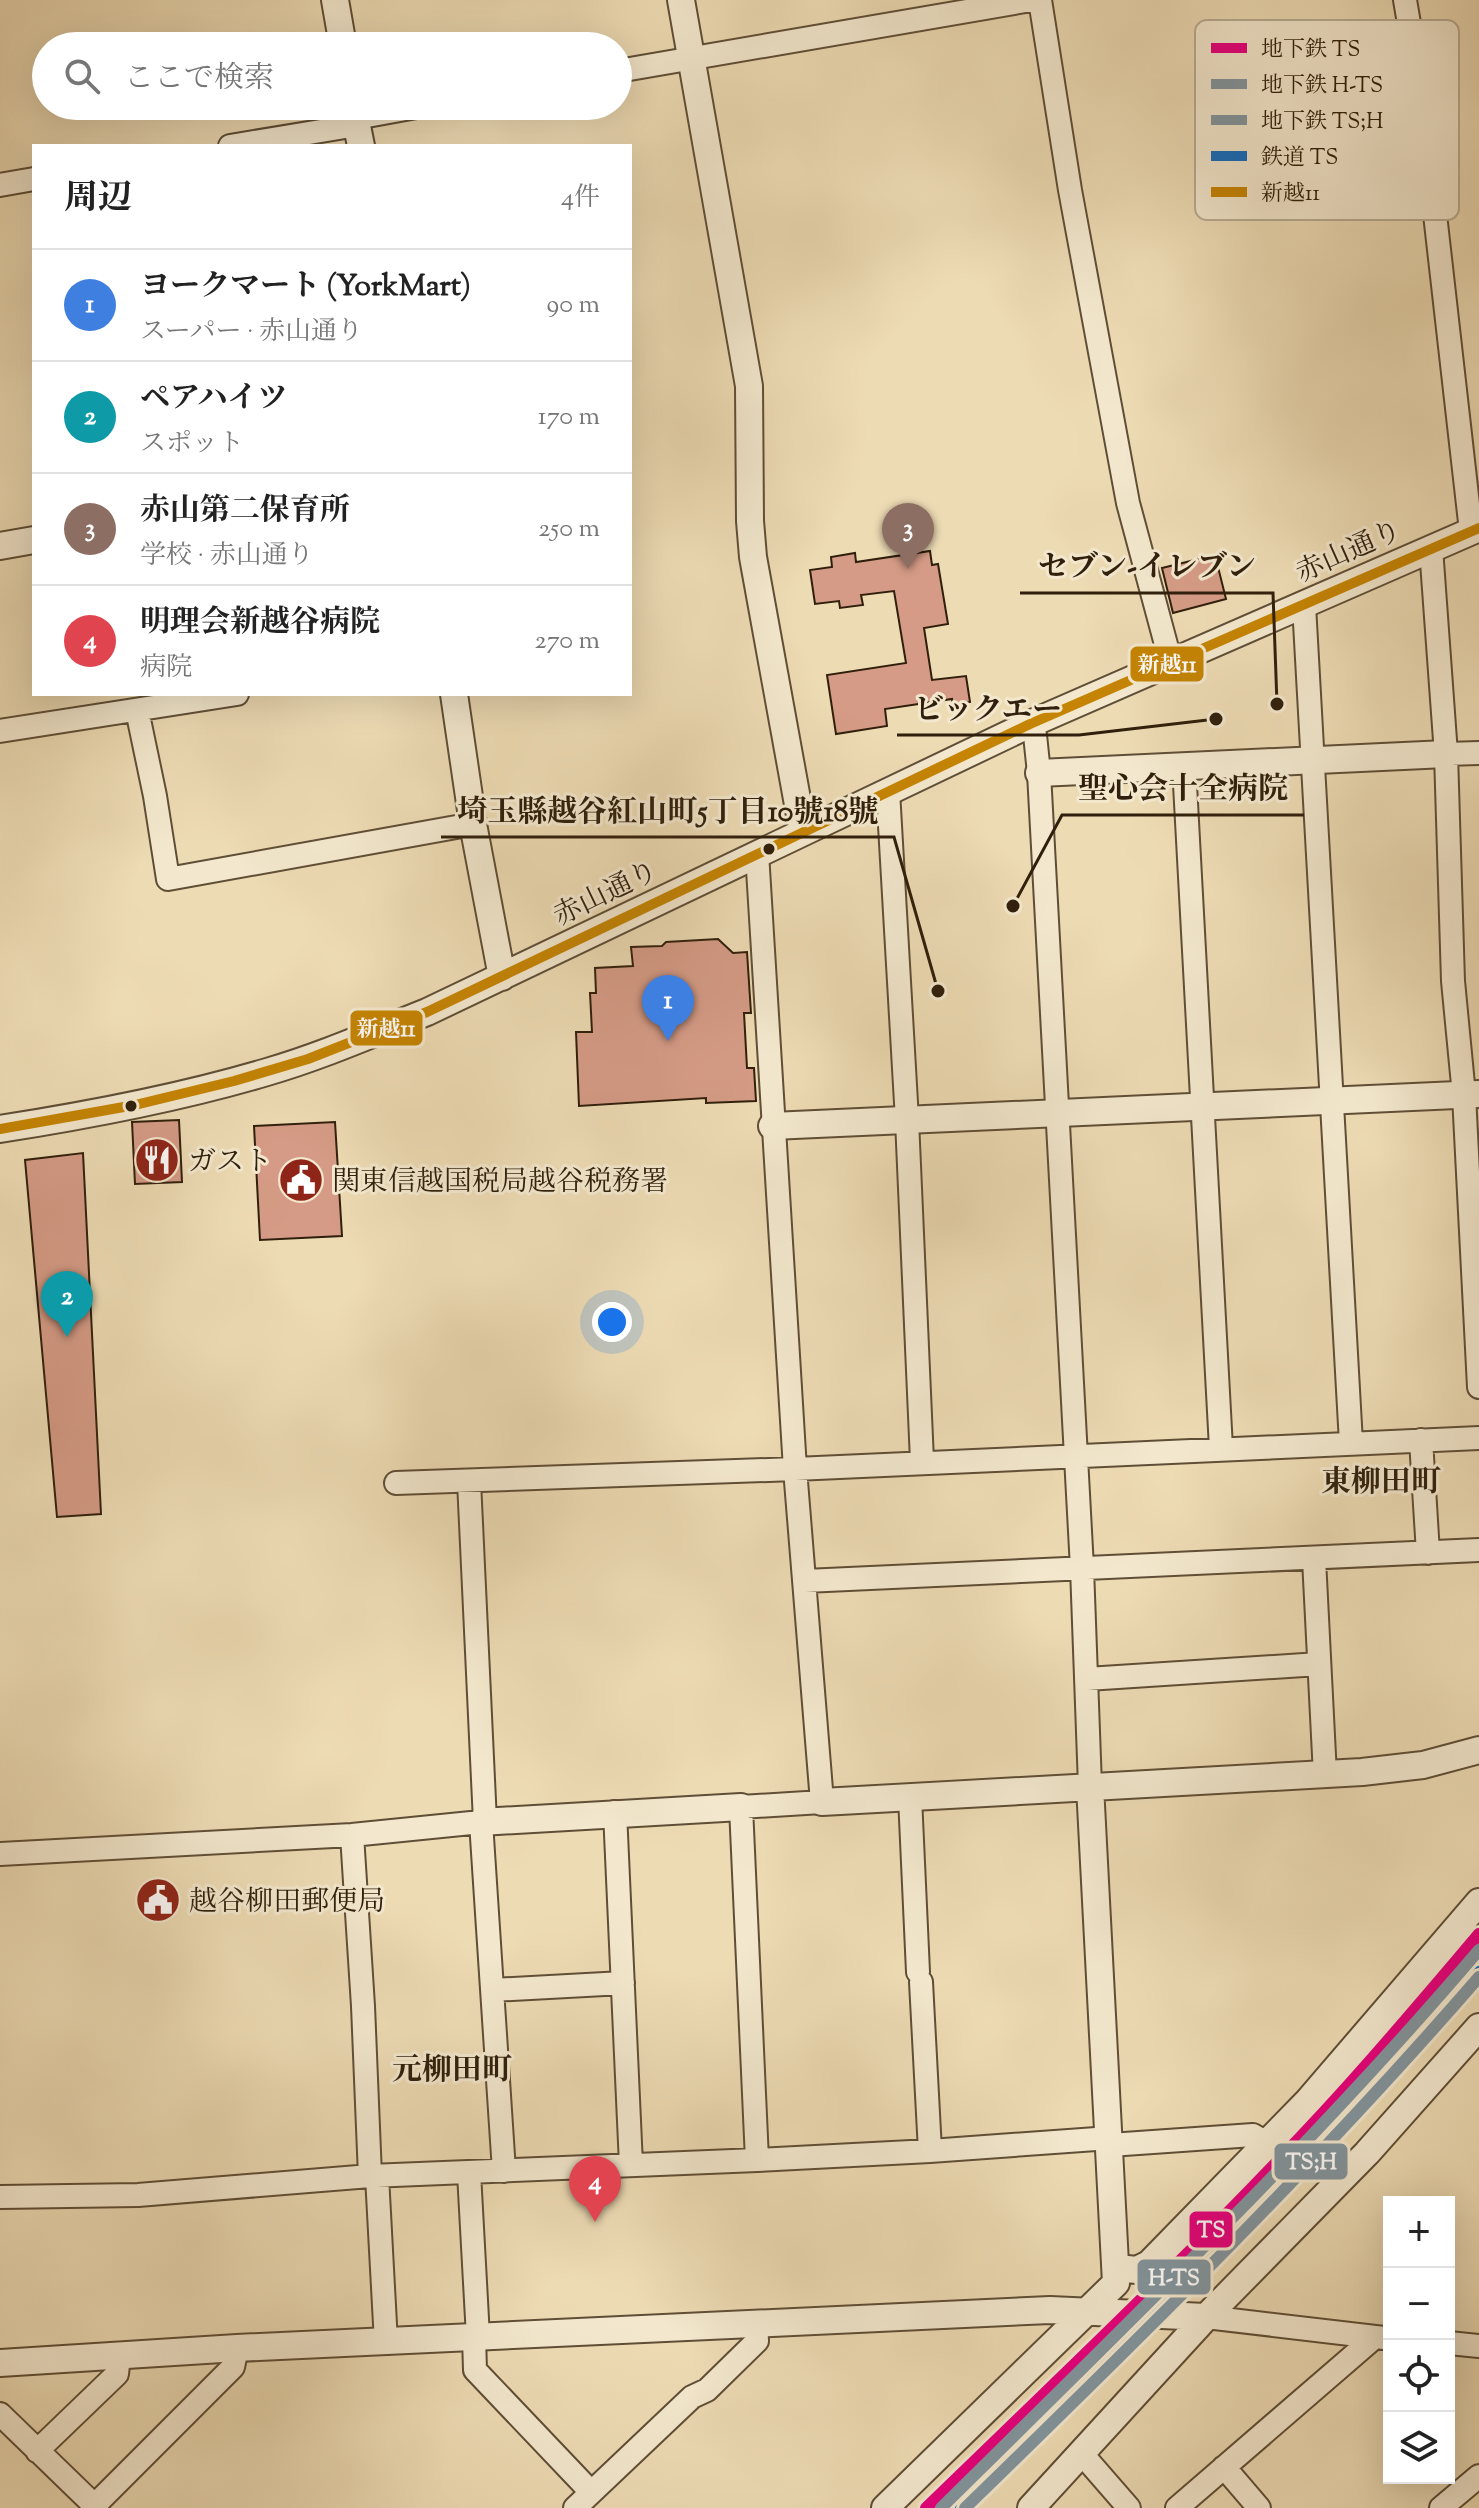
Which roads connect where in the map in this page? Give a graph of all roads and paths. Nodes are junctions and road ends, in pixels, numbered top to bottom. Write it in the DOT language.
graph roads {
  1 [pos="335,0"];
  2 [pos="681,0"];
  3 [pos="1031,0"];
  4 [pos="1040,0"];
  5 [pos="1405,0"];
  6 [pos="1408,20"];
  7 [pos="341,32"];
  8 [pos="691,58"];
  9 [pos="632,69"];
  10 [pos="357,124"];
  11 [pos="242,144"];
  12 [pos="32,179"];
  13 [pos="0,185"];
  14 [pos="1437,220"];
  15 [pos="1475,529"];
  16 [pos="32,540"];
  17 [pos="0,546"];
  18 [pos="1431,548"];
  19 [pos="1304,605"];
  20 [pos="1171,663"];
  21 [pos="224,696"];
  22 [pos="454,696"];
  23 [pos="137,710"];
  24 [pos="1030,724"];
  25 [pos="0,731"];
  26 [pos="1479,753"];
  27 [pos="1446,754"];
  28 [pos="1312,762"];
  29 [pos="1184,766"];
  30 [pos="1039,773"];
  31 [pos="888,791"];
  32 [pos="473,824"];
  33 [pos="803,832"];
  34 [pos="757,853"];
  35 [pos="502,977"];
  36 [pos="1471,1094"];
  37 [pos="1334,1100"];
  38 [pos="1201,1105"];
  39 [pos="1057,1114"];
  40 [pos="907,1120"];
  41 [pos="772,1126"];
  42 [pos="0,1129"];
  43 [pos="1479,1387"];
  44 [pos="1479,1438"];
  45 [pos="1421,1440"];
  46 [pos="1351,1443"];
  47 [pos="1221,1448"];
  48 [pos="1075,1454"];
  49 [pos="922,1461"];
  50 [pos="795,1469"];
  51 [pos="469,1481"];
  52 [pos="396,1483"];
  53 [pos="1479,1550"];
  54 [pos="1428,1553"];
  55 [pos="1314,1559"];
  56 [pos="1082,1568"];
  57 [pos="805,1581"];
  58 [pos="1319,1664"];
  59 [pos="1087,1679"];
  60 [pos="1479,1750"];
  61 [pos="1325,1775"];
  62 [pos="1090,1786"];
  63 [pos="910,1797"];
  64 [pos="822,1802"];
  65 [pos="741,1807"];
  66 [pos="615,1812"];
  67 [pos="483,1822"];
  68 [pos="352,1835"];
  69 [pos="0,1854"];
  70 [pos="1479,1902"];
  71 [pos="623,1983"];
  72 [pos="493,1990"];
  73 [pos="1479,2027"];
  74 [pos="1110,2142"];
  75 [pos="1267,2143"];
  76 [pos="930,2151"];
  77 [pos="757,2160"];
  78 [pos="631,2165"];
  79 [pos="504,2171"];
  80 [pos="469,2173"];
  81 [pos="374,2176"];
  82 [pos="0,2197"];
  83 [pos="1117,2268"];
  84 [pos="1087,2311"];
  85 [pos="1206,2317"];
  86 [pos="756,2322"];
  87 [pos="476,2337"];
  88 [pos="1382,2338"];
  89 [pos="386,2343"];
  90 [pos="1455,2344"];
  91 [pos="1479,2346"];
  92 [pos="237,2348"];
  93 [pos="119,2356"];
  94 [pos="0,2363"];
  95 [pos="0,2414"];
  96 [pos="37,2451"];
  97 [pos="1082,2454"];
  98 [pos="1224,2467"];
  99 [pos="1479,2476"];
  100 [pos="583,2500"];
  101 [pos="896,2504"];
  102 [pos="96,2507"];
  103 [pos="1031,2508"];
  104 [pos="1129,2508"];
  105 [pos="1177,2508"];
  106 [pos="1259,2508"];
  107 [pos="1441,2508"];
  1 -- 7 [label="street"];
  2 -- 8 [label="street"];
  3 -- 8 [label="street"];
  4 -- 20 [label="street"];
  5 -- 6 [label="street"];
  8 -- 9 [label="street"];
  8 -- 33 [label="street"];
  10 -- 11 [label="street"];
  12 -- 13 [label="street"];
  14 -- 15 [label="street"];
  15 -- 18 [label="street, 赤山通り"];
  16 -- 17 [label="street"];
  18 -- 19 [label="street, 赤山通り"];
  18 -- 27 [label="street"];
  19 -- 20 [label="street, 赤山通り"];
  19 -- 28 [label="street"];
  20 -- 24 [label="street, 赤山通り"];
  21 -- 23 [label="street"];
  22 -- 32 [label="street"];
  23 -- 25 [label="street"];
  23 -- 32 [label="street"];
  24 -- 30 [label="street"];
  24 -- 31 [label="street, 赤山通り"];
  26 -- 27 [label="street"];
  27 -- 28 [label="street"];
  27 -- 36 [label="street"];
  28 -- 29 [label="street"];
  28 -- 37 [label="street"];
  29 -- 30 [label="street"];
  29 -- 38 [label="street"];
  30 -- 39 [label="street"];
  31 -- 33 [label="street, 赤山通り"];
  31 -- 40 [label="street"];
  32 -- 35 [label="street"];
  33 -- 34 [label="street, 赤山通り"];
  34 -- 35 [label="street, 赤山通り"];
  34 -- 41 [label="street"];
  35 -- 42 [label="street, 赤山通り"];
  36 -- 37 [label="street"];
  36 -- 43 [label="street"];
  37 -- 38 [label="street"];
  37 -- 46 [label="street"];
  38 -- 39 [label="street"];
  38 -- 47 [label="street"];
  39 -- 40 [label="street"];
  39 -- 48 [label="street"];
  40 -- 41 [label="street"];
  40 -- 49 [label="street"];
  41 -- 50 [label="street"];
  44 -- 45 [label="street"];
  45 -- 46 [label="street"];
  45 -- 54 [label="street"];
  46 -- 47 [label="street"];
  47 -- 48 [label="street"];
  48 -- 49 [label="street"];
  48 -- 56 [label="street"];
  49 -- 50 [label="street"];
  50 -- 51 [label="street"];
  50 -- 57 [label="street"];
  51 -- 52 [label="street"];
  51 -- 67 [label="street"];
  53 -- 54 [label="street"];
  54 -- 55 [label="street"];
  55 -- 56 [label="street"];
  55 -- 58 [label="street"];
  56 -- 57 [label="street"];
  56 -- 59 [label="street"];
  57 -- 64 [label="street"];
  58 -- 59 [label="street"];
  58 -- 61 [label="street"];
  59 -- 62 [label="street"];
  60 -- 61 [label="street"];
  61 -- 62 [label="street"];
  62 -- 63 [label="street"];
  62 -- 74 [label="street"];
  63 -- 64 [label="street"];
  63 -- 76 [label="street"];
  64 -- 65 [label="street"];
  65 -- 66 [label="street"];
  65 -- 77 [label="street"];
  66 -- 67 [label="street"];
  66 -- 71 [label="street"];
  67 -- 68 [label="street"];
  67 -- 72 [label="street"];
  68 -- 69 [label="street"];
  68 -- 81 [label="street"];
  70 -- 75 [label="street"];
  71 -- 72 [label="street"];
  71 -- 78 [label="street"];
  72 -- 79 [label="street"];
  73 -- 85 [label="street"];
  74 -- 75 [label="street"];
  74 -- 76 [label="street"];
  74 -- 83 [label="street"];
  75 -- 83 [label="street"];
  76 -- 77 [label="street"];
  77 -- 78 [label="street"];
  78 -- 79 [label="street"];
  79 -- 80 [label="street"];
  80 -- 81 [label="street"];
  80 -- 87 [label="street"];
  81 -- 82 [label="street"];
  81 -- 89 [label="street"];
  83 -- 84 [label="street"];
  84 -- 85 [label="street"];
  84 -- 86 [label="street"];
  84 -- 101 [label="street"];
  85 -- 88 [label="street"];
  85 -- 97 [label="street"];
  86 -- 87 [label="street"];
  86 -- 100 [label="street"];
  87 -- 89 [label="street"];
  87 -- 100 [label="street"];
  88 -- 98 [label="street"];
  89 -- 92 [label="street"];
  90 -- 91 [label="street"];
  92 -- 93 [label="street"];
  92 -- 102 [label="street"];
  93 -- 94 [label="street"];
  93 -- 96 [label="street"];
  95 -- 96 [label="street"];
  96 -- 102 [label="street"];
  97 -- 103 [label="street"];
  97 -- 104 [label="street"];
  98 -- 105 [label="street"];
  98 -- 106 [label="street"];
  99 -- 107 [label="street"];
}
